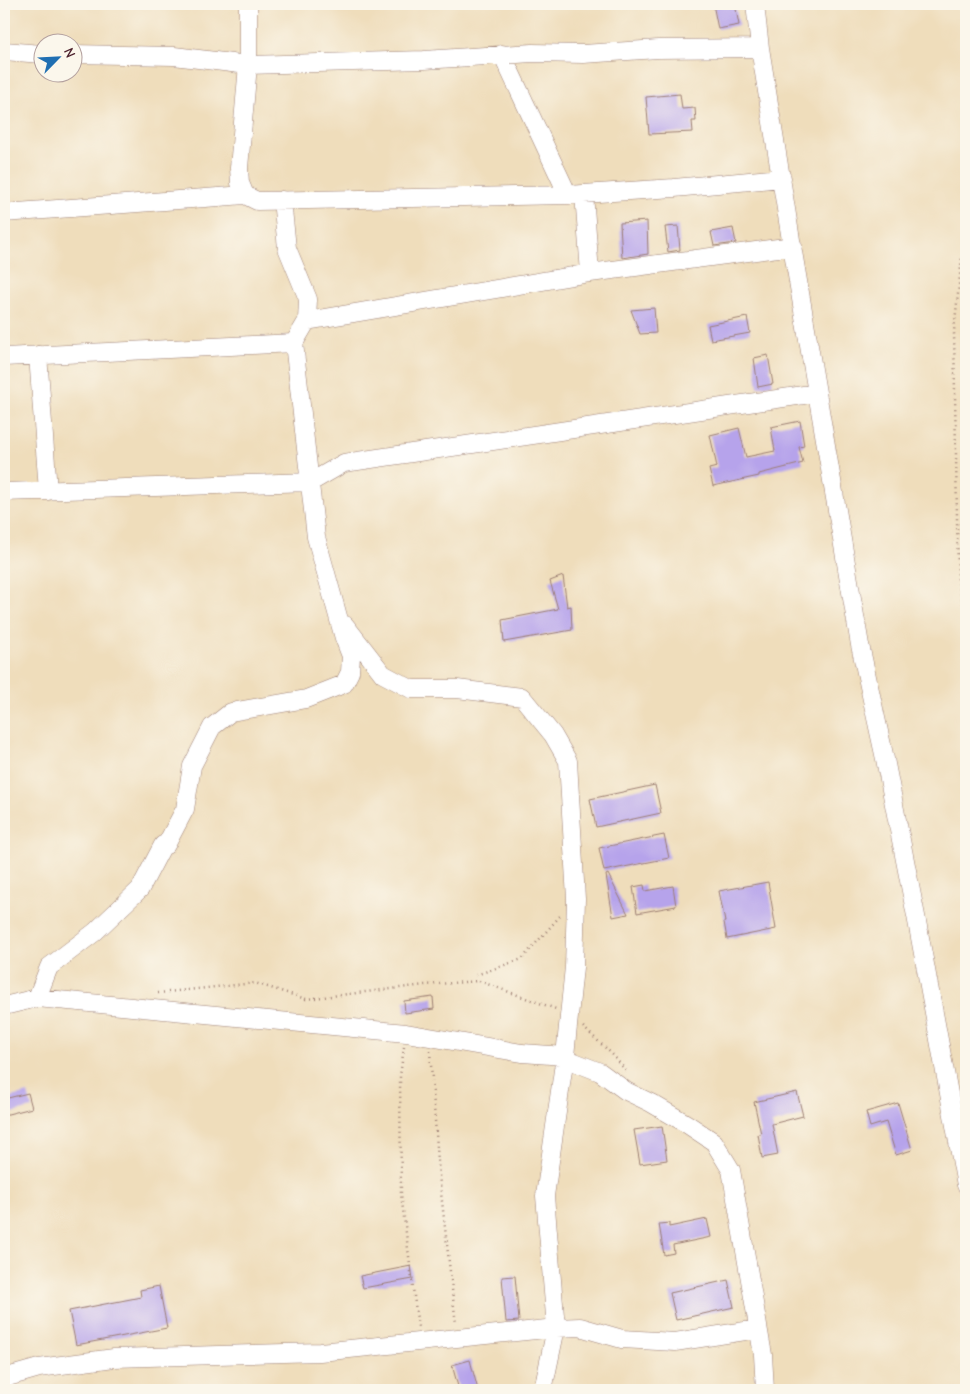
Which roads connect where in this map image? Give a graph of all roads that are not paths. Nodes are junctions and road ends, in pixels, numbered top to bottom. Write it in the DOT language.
graph roads {
  1 [pos="248,4"];
  2 [pos="754,4"];
  3 [pos="760,48"];
  4 [pos="4,51"];
  5 [pos="32,53"];
  6 [pos="82,54"];
  7 [pos="502,54"];
  8 [pos="248,64"];
  9 [pos="782,178"];
  10 [pos="576,195"];
  11 [pos="245,196"];
  12 [pos="282,200"];
  13 [pos="4,213"];
  14 [pos="793,246"];
  15 [pos="590,273"];
  16 [pos="307,321"];
  17 [pos="294,343"];
  18 [pos="38,355"];
  19 [pos="4,357"];
  20 [pos="817,393"];
  21 [pos="311,482"];
  22 [pos="48,491"];
  23 [pos="4,492"];
  24 [pos="338,616"];
  25 [pos="37,998"];
  26 [pos="4,1006"];
  27 [pos="565,1056"];
  28 [pos="966,1185"];
  29 [pos="556,1328"];
  30 [pos="758,1329"];
  31 [pos="4,1378"];
  32 [pos="543,1390"];
  33 [pos="765,1390"];
  1 -- 8 [label="street"];
  2 -- 3 [label="street"];
  3 -- 7 [label="street"];
  3 -- 9 [label="street"];
  4 -- 5 [label="street"];
  6 -- 8 [label="street"];
  7 -- 8 [label="street"];
  7 -- 10 [label="street"];
  8 -- 11 [label="street"];
  9 -- 10 [label="street"];
  9 -- 14 [label="street"];
  10 -- 12 [label="street"];
  10 -- 15 [label="street"];
  11 -- 12 [label="street"];
  11 -- 13 [label="street"];
  12 -- 16 [label="street"];
  14 -- 15 [label="street"];
  14 -- 20 [label="street"];
  15 -- 16 [label="street"];
  16 -- 17 [label="street"];
  17 -- 18 [label="street"];
  17 -- 21 [label="street"];
  18 -- 19 [label="street"];
  18 -- 22 [label="street"];
  20 -- 21 [label="street"];
  20 -- 28 [label="street"];
  21 -- 22 [label="street"];
  21 -- 24 [label="street"];
  22 -- 23 [label="street"];
  24 -- 25 [label="street"];
  24 -- 27 [label="street"];
  25 -- 26 [label="street"];
  25 -- 27 [label="street"];
  27 -- 29 [label="street"];
  27 -- 30 [label="street"];
  29 -- 30 [label="street"];
  29 -- 31 [label="street"];
  29 -- 32 [label="street"];
  30 -- 33 [label="street"];
}
